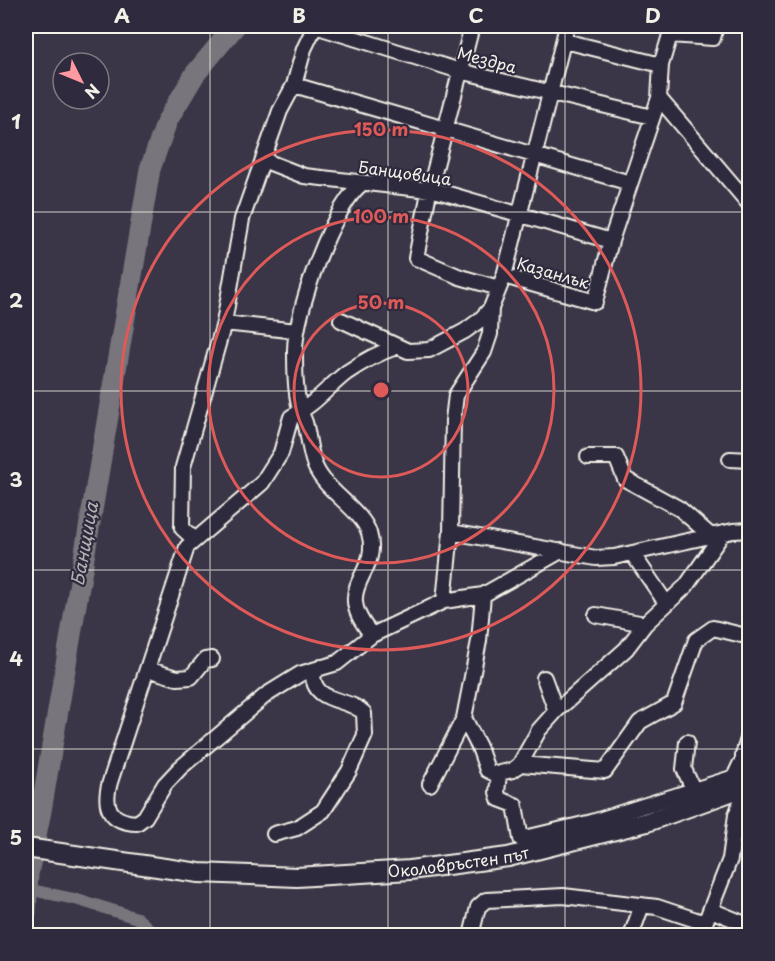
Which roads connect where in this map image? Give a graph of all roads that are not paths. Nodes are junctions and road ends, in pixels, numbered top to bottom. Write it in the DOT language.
graph roads {
  1 [pos="315,26"];
  2 [pos="472,26"];
  3 [pos="567,26"];
  4 [pos="716,26"];
  5 [pos="565,41"];
  6 [pos="661,65"];
  7 [pos="460,71"];
  8 [pos="294,85"];
  9 [pos="548,94"];
  10 [pos="659,98"];
  11 [pos="652,117"];
  12 [pos="445,130"];
  13 [pos="535,156"];
  14 [pos="263,160"];
  15 [pos="363,183"];
  16 [pos="630,183"];
  17 [pos="429,192"];
  18 [pos="750,205"];
  19 [pos="518,213"];
  20 [pos="611,241"];
  21 [pos="501,282"];
  22 [pos="491,308"];
  23 [pos="341,320"];
  24 [pos="224,322"];
  25 [pos="297,331"];
  26 [pos="396,347"];
  27 [pos="300,412"];
  28 [pos="588,457"];
  29 [pos="730,459"];
  30 [pos="750,460"];
  31 [pos="750,530"];
  32 [pos="452,532"];
  33 [pos="717,534"];
  34 [pos="195,540"];
  35 [pos="561,551"];
  36 [pos="632,553"];
  37 [pos="483,595"];
  38 [pos="444,601"];
  39 [pos="666,603"];
  40 [pos="596,615"];
  41 [pos="645,624"];
  42 [pos="372,634"];
  43 [pos="750,637"];
  44 [pos="212,659"];
  45 [pos="321,667"];
  46 [pos="147,669"];
  47 [pos="544,678"];
  48 [pos="556,711"];
  49 [pos="464,718"];
  50 [pos="750,732"];
  51 [pos="687,742"];
  52 [pos="520,764"];
  53 [pos="499,774"];
  54 [pos="745,779"];
  55 [pos="430,784"];
  56 [pos="693,789"];
  57 [pos="274,834"];
  58 [pos="734,836"];
  59 [pos="750,836"];
  60 [pos="26,837"];
  61 [pos="26,848"];
  62 [pos="83,855"];
  63 [pos="642,905"];
  64 [pos="705,923"];
  65 [pos="750,926"];
  66 [pos="471,936"];
  67 [pos="632,936"];
  1 -- 7 [label="street, Мездра"];
  1 -- 8 [label="street"];
  2 -- 7 [label="street"];
  3 -- 5 [label="street"];
  4 -- 6 [label="street"];
  5 -- 6 [label="street"];
  5 -- 9 [label="street"];
  6 -- 10 [label="street"];
  7 -- 9 [label="street, Мездра"];
  7 -- 12 [label="street"];
  8 -- 12 [label="street"];
  8 -- 14 [label="street"];
  9 -- 11 [label="street, Мездра"];
  9 -- 13 [label="street"];
  10 -- 11 [label="street"];
  10 -- 18 [label="street"];
  11 -- 16 [label="street"];
  12 -- 13 [label="street"];
  12 -- 17 [label="street"];
  13 -- 16 [label="street"];
  13 -- 19 [label="street"];
  14 -- 15 [label="street, Банщовица"];
  14 -- 24 [label="street"];
  15 -- 17 [label="street, Банщовица"];
  15 -- 25 [label="street"];
  16 -- 20 [label="street"];
  17 -- 19 [label="street, Банщовица"];
  17 -- 21 [label="street, Казанлък"];
  19 -- 20 [label="street, Банщовица"];
  19 -- 21 [label="street"];
  20 -- 21 [label="street, Казанлък"];
  21 -- 22 [label="street"];
  22 -- 26 [label="street"];
  22 -- 32 [label="street"];
  23 -- 26 [label="street"];
  24 -- 25 [label="street"];
  24 -- 34 [label="street"];
  25 -- 27 [label="street"];
  26 -- 27 [label="street"];
  27 -- 34 [label="street"];
  27 -- 42 [label="street"];
  28 -- 33 [label="street"];
  29 -- 30 [label="street"];
  31 -- 33 [label="street"];
  32 -- 35 [label="street"];
  32 -- 38 [label="street"];
  33 -- 36 [label="street"];
  33 -- 39 [label="street"];
  34 -- 46 [label="street"];
  35 -- 36 [label="street"];
  35 -- 37 [label="street"];
  36 -- 39 [label="street"];
  37 -- 38 [label="street"];
  37 -- 49 [label="street"];
  38 -- 42 [label="street"];
  39 -- 41 [label="street"];
  40 -- 41 [label="street"];
  41 -- 48 [label="street"];
  42 -- 45 [label="street"];
  43 -- 52 [label="street"];
  44 -- 46 [label="street"];
  45 -- 46 [label="street"];
  45 -- 57 [label="street"];
  47 -- 48 [label="street"];
  48 -- 52 [label="street"];
  49 -- 53 [label="street"];
  49 -- 55 [label="street"];
  50 -- 54 [label="street"];
  51 -- 56 [label="street"];
  52 -- 53 [label="street"];
  53 -- 56 [label="street"];
  54 -- 56 [label="street"];
  54 -- 58 [label="street"];
  54 -- 62 [label="main road, Околовръстен път"];
  58 -- 59 [label="street"];
  58 -- 64 [label="street"];
  60 -- 62 [label="main road"];
  61 -- 62 [label="main road"];
  63 -- 64 [label="street"];
  63 -- 66 [label="street"];
  63 -- 67 [label="street"];
  64 -- 65 [label="street"];
}
